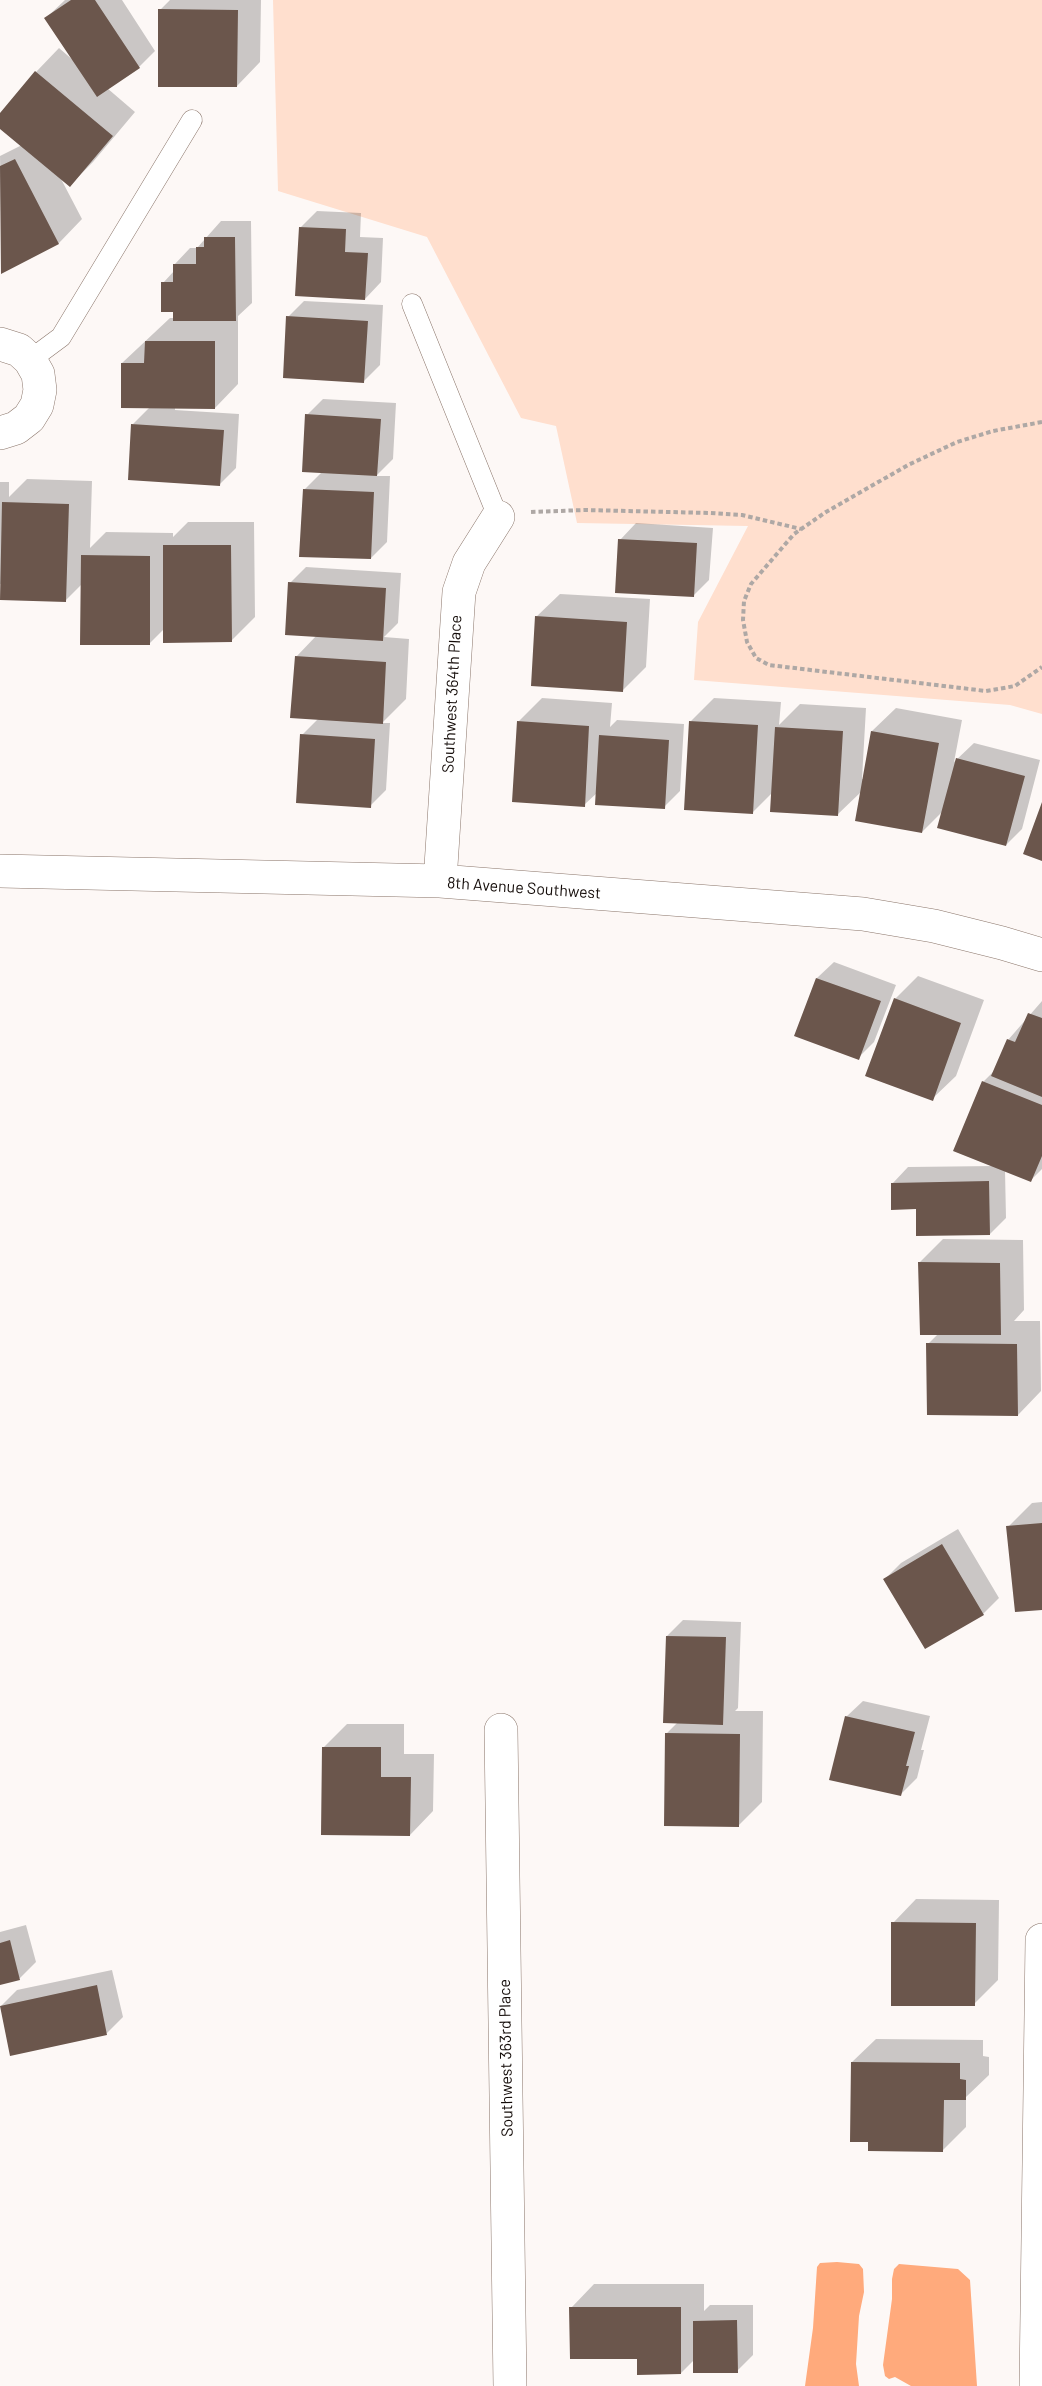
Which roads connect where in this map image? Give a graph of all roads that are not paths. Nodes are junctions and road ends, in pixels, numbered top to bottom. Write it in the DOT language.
graph roads {
  1 [pos="192,120"];
  2 [pos="412,304"];
  3 [pos="0,344"];
  4 [pos="30,360"];
  5 [pos="0,433"];
  6 [pos="498,517"];
  7 [pos="0,872"];
  8 [pos="440,881"];
  9 [pos="1042,955"];
  10 [pos="501,1730"];
  11 [pos="1042,1940"];
  12 [pos="510,2386"];
  13 [pos="1036,2386"];
  1 -- 4 [label="lane"];
  2 -- 6 [label="lane"];
  3 -- 4 [label="street"];
  4 -- 5 [label="street"];
  6 -- 8 [label="street, Southwest 364th Place"];
  7 -- 8 [label="street, 8th Avenue Southwest"];
  8 -- 9 [label="street, 8th Avenue Southwest"];
  10 -- 12 [label="street, Southwest 363rd Place"];
  11 -- 13 [label="street"];
}
